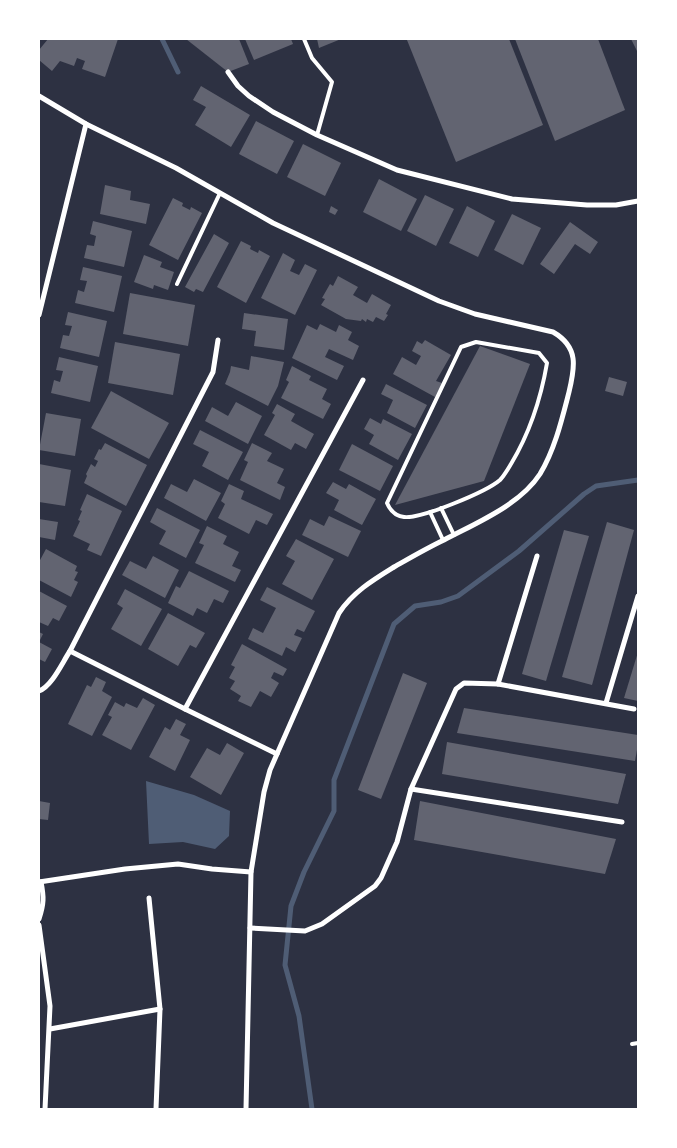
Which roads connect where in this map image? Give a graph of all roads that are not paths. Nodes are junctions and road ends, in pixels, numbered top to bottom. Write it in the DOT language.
graph roads {
  1 [pos="304,39"];
  2 [pos="228,72"];
  3 [pos="39,96"];
  4 [pos="86,124"];
  5 [pos="317,135"];
  6 [pos="220,193"];
  7 [pos="638,201"];
  8 [pos="177,284"];
  9 [pos="39,315"];
  10 [pos="218,340"];
  11 [pos="363,380"];
  12 [pos="441,508"];
  13 [pos="430,512"];
  14 [pos="454,535"];
  15 [pos="443,540"];
  16 [pos="537,556"];
  17 [pos="638,596"];
  18 [pos="70,651"];
  19 [pos="498,684"];
  20 [pos="39,691"];
  21 [pos="606,704"];
  22 [pos="634,709"];
  23 [pos="185,710"];
  24 [pos="277,754"];
  25 [pos="411,789"];
  26 [pos="622,822"];
  27 [pos="251,872"];
  28 [pos="40,882"];
  29 [pos="149,898"];
  30 [pos="39,919"];
  31 [pos="39,926"];
  32 [pos="250,928"];
  33 [pos="160,1009"];
  34 [pos="50,1028"];
  35 [pos="638,1043"];
  36 [pos="632,1044"];
  37 [pos="45,1109"];
  38 [pos="156,1109"];
  39 [pos="246,1109"];
  1 -- 5 [label="lane"];
  2 -- 5 [label="street"];
  3 -- 4 [label="street"];
  4 -- 6 [label="street"];
  4 -- 9 [label="street"];
  5 -- 7 [label="street"];
  6 -- 8 [label="lane"];
  6 -- 14 [label="street"];
  10 -- 18 [label="street"];
  11 -- 23 [label="street"];
  12 -- 13 [label="lane"];
  12 -- 13 [label="lane"];
  12 -- 14 [label="lane"];
  13 -- 15 [label="lane"];
  14 -- 15 [label="street"];
  15 -- 24 [label="street"];
  16 -- 19 [label="street"];
  17 -- 21 [label="street"];
  18 -- 20 [label="street"];
  18 -- 23 [label="street"];
  19 -- 21 [label="street"];
  19 -- 25 [label="street"];
  21 -- 22 [label="street"];
  23 -- 24 [label="street"];
  24 -- 27 [label="street"];
  25 -- 26 [label="street"];
  25 -- 32 [label="street"];
  27 -- 28 [label="street"];
  27 -- 32 [label="street"];
  28 -- 30 [label="street"];
  29 -- 33 [label="street"];
  31 -- 34 [label="street"];
  32 -- 39 [label="street"];
  33 -- 34 [label="street"];
  33 -- 38 [label="street"];
  34 -- 37 [label="street"];
  35 -- 36 [label="lane"];
}
